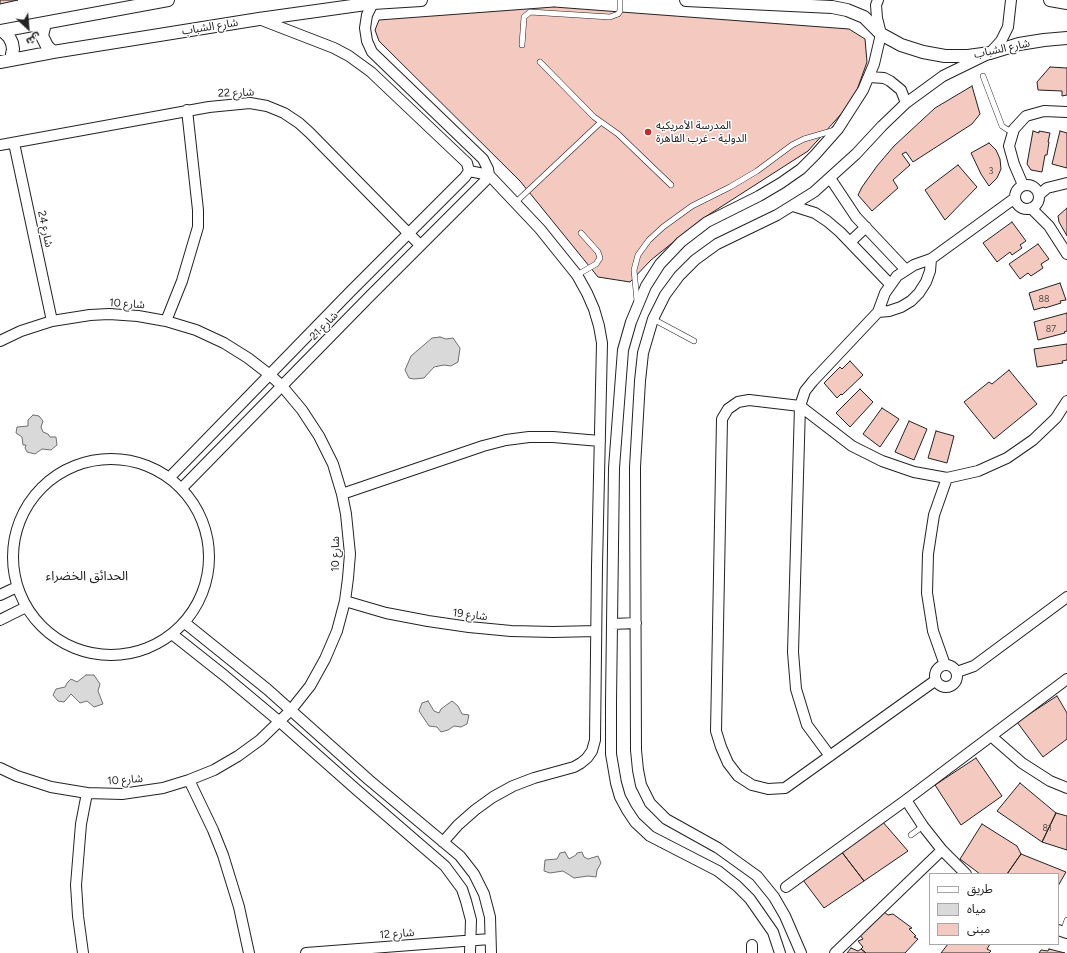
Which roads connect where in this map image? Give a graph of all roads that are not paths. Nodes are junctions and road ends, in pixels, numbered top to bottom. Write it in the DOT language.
graph roads {
  1 [pos="168,0"];
  2 [pos="421,0"];
  3 [pos="620,0"];
  4 [pos="686,0"];
  5 [pos="878,0"];
  6 [pos="1011,0"];
  7 [pos="1051,0"];
  8 [pos="373,3"];
  9 [pos="1067,3"];
  10 [pos="260,19"];
  11 [pos="45,23"];
  12 [pos="2,31"];
  13 [pos="881,34"];
  14 [pos="1067,38"];
  15 [pos="522,46"];
  16 [pos="53,52"];
  17 [pos="990,53"];
  18 [pos="6,61"];
  19 [pos="540,62"];
  20 [pos="983,76"];
  21 [pos="869,77"];
  22 [pos="906,103"];
  23 [pos="187,110"];
  24 [pos="1067,112"];
  25 [pos="601,122"];
  26 [pos="838,129"];
  27 [pos="1014,129"];
  28 [pos="14,143"];
  29 [pos="0,145"];
  30 [pos="467,174"];
  31 [pos="487,178"];
  32 [pos="830,178"];
  33 [pos="1067,183"];
  34 [pos="671,185"];
  35 [pos="1023,185"];
  36 [pos="1039,195"];
  37 [pos="1015,198"];
  38 [pos="515,202"];
  39 [pos="794,206"];
  40 [pos="1031,208"];
  41 [pos="866,227"];
  42 [pos="408,233"];
  43 [pos="581,233"];
  44 [pos="850,242"];
  45 [pos="420,245"];
  46 [pos="1067,254"];
  47 [pos="931,259"];
  48 [pos="906,270"];
  49 [pos="577,275"];
  50 [pos="890,284"];
  51 [pos="638,303"];
  52 [pos="878,312"];
  53 [pos="653,319"];
  54 [pos="52,321"];
  55 [pos="166,321"];
  56 [pos="0,341"];
  57 [pos="694,341"];
  58 [pos="270,375"];
  59 [pos="282,386"];
  60 [pos="1067,401"];
  61 [pos="800,406"];
  62 [pos="600,441"];
  63 [pos="170,477"];
  64 [pos="947,478"];
  65 [pos="182,488"];
  66 [pos="342,494"];
  67 [pos="17,587"];
  68 [pos="0,595"];
  69 [pos="1067,597"];
  70 [pos="345,601"];
  71 [pos="26,607"];
  72 [pos="0,620"];
  73 [pos="185,623"];
  74 [pos="636,623"];
  75 [pos="612,624"];
  76 [pos="596,631"];
  77 [pos="172,634"];
  78 [pos="945,665"];
  79 [pos="957,672"];
  80 [pos="1067,679"];
  81 [pos="936,680"];
  82 [pos="291,710"];
  83 [pos="280,722"];
  84 [pos="991,736"];
  85 [pos="830,756"];
  86 [pos="0,768"];
  87 [pos="189,780"];
  88 [pos="1067,788"];
  89 [pos="87,793"];
  90 [pos="906,800"];
  91 [pos="923,826"];
  92 [pos="911,834"];
  93 [pos="443,842"];
  94 [pos="942,850"];
  95 [pos="965,873"];
  96 [pos="786,887"];
  97 [pos="1067,920"];
  98 [pos="1063,932"];
  99 [pos="490,940"];
  100 [pos="471,941"];
  101 [pos="83,953"];
  102 [pos="248,953"];
  103 [pos="306,953"];
  104 [pos="470,953"];
  105 [pos="491,953"];
  106 [pos="780,953"];
  107 [pos="801,953"];
  108 [pos="835,953"];
  1 -- 11 [label="street"];
  2 -- 8 [label="street, شارع الشباب"];
  3 -- 15 [label="lane"];
  4 -- 13 [label="street, شارع الشباب"];
  5 -- 13 [label="street"];
  6 -- 17 [label="street"];
  7 -- 9 [label="street"];
  8 -- 10 [label="street, شارع الشباب"];
  8 -- 31 [label="street"];
  10 -- 16 [label="street, شارع الشباب"];
  10 -- 30 [label="street"];
  11 -- 12 [label="street"];
  11 -- 16 [label="street"];
  12 -- 18 [label="street"];
  13 -- 17 [label="street, شارع الشباب"];
  13 -- 21 [label="street"];
  14 -- 17 [label="street, شارع الشباب"];
  16 -- 18 [label="street, شارع الشباب"];
  17 -- 22 [label="street"];
  19 -- 25 [label="lane"];
  20 -- 27 [label="lane"];
  21 -- 22 [label="street"];
  21 -- 26 [label="street"];
  22 -- 32 [label="street"];
  23 -- 28 [label="street, شارع 22"];
  23 -- 42 [label="street, شارع 22"];
  23 -- 55 [label="street"];
  24 -- 27 [label="street"];
  25 -- 34 [label="lane"];
  25 -- 38 [label="lane"];
  26 -- 51 [label="street"];
  26 -- 51 [label="lane"];
  27 -- 35 [label="street"];
  28 -- 29 [label="street, شارع 22"];
  28 -- 54 [label="street, شارع 24"];
  30 -- 31 [label="street"];
  30 -- 42 [label="street, شارع 21"];
  31 -- 38 [label="street"];
  31 -- 45 [label="street, شارع 21"];
  32 -- 39 [label="street"];
  32 -- 41 [label="street"];
  33 -- 36 [label="street"];
  35 -- 36 [label="street"];
  35 -- 37 [label="street"];
  36 -- 40 [label="street"];
  37 -- 40 [label="street"];
  37 -- 47 [label="street"];
  38 -- 49 [label="street"];
  39 -- 44 [label="street"];
  39 -- 53 [label="street"];
  40 -- 46 [label="street"];
  41 -- 44 [label="street"];
  41 -- 48 [label="street"];
  42 -- 45 [label="street, شارع 22"];
  42 -- 58 [label="street, شارع 21"];
  43 -- 49 [label="lane"];
  44 -- 50 [label="street"];
  45 -- 59 [label="street, شارع 21"];
  47 -- 48 [label="street"];
  47 -- 52 [label="street"];
  48 -- 50 [label="street"];
  49 -- 62 [label="street"];
  50 -- 52 [label="street"];
  51 -- 75 [label="street"];
  52 -- 61 [label="street"];
  53 -- 57 [label="lane"];
  53 -- 74 [label="street"];
  54 -- 55 [label="street, شارع 10"];
  54 -- 56 [label="street, شارع 10"];
  55 -- 58 [label="street, شارع 10"];
  58 -- 59 [label="street, شارع 10"];
  58 -- 63 [label="street, شارع 21"];
  59 -- 65 [label="street, شارع 21"];
  59 -- 66 [label="street, شارع 10"];
  60 -- 64 [label="street"];
  61 -- 64 [label="street"];
  61 -- 85 [label="street"];
  61 -- 85 [label="street"];
  62 -- 66 [label="street"];
  62 -- 76 [label="street"];
  63 -- 65 [label="street"];
  63 -- 67 [label="street"];
  64 -- 78 [label="street"];
  65 -- 73 [label="street"];
  66 -- 70 [label="street, شارع 10"];
  67 -- 68 [label="street"];
  67 -- 71 [label="street"];
  69 -- 79 [label="street"];
  70 -- 76 [label="street, شارع 19"];
  70 -- 82 [label="street, شارع 10"];
  71 -- 72 [label="street"];
  71 -- 77 [label="street"];
  73 -- 77 [label="street"];
  73 -- 82 [label="street"];
  74 -- 75 [label="street"];
  74 -- 107 [label="street"];
  75 -- 106 [label="street"];
  76 -- 93 [label="street"];
  77 -- 83 [label="street"];
  78 -- 79 [label="street"];
  78 -- 81 [label="street"];
  79 -- 81 [label="street"];
  80 -- 84 [label="street"];
  81 -- 85 [label="street"];
  82 -- 83 [label="street, شارع 10"];
  82 -- 93 [label="street"];
  83 -- 87 [label="street, شارع 10"];
  83 -- 100 [label="street"];
  84 -- 88 [label="street"];
  84 -- 90 [label="street"];
  86 -- 89 [label="street, شارع 10"];
  87 -- 89 [label="street, شارع 10"];
  87 -- 102 [label="street"];
  89 -- 101 [label="street"];
  90 -- 91 [label="street"];
  90 -- 96 [label="street"];
  91 -- 92 [label="lane"];
  91 -- 94 [label="street"];
  93 -- 99 [label="street"];
  94 -- 95 [label="street"];
  94 -- 108 [label="street"];
  97 -- 98 [label="lane"];
  99 -- 100 [label="street, شارع 12"];
  99 -- 105 [label="street"];
  100 -- 103 [label="street, شارع 12"];
  100 -- 104 [label="street"];
}
